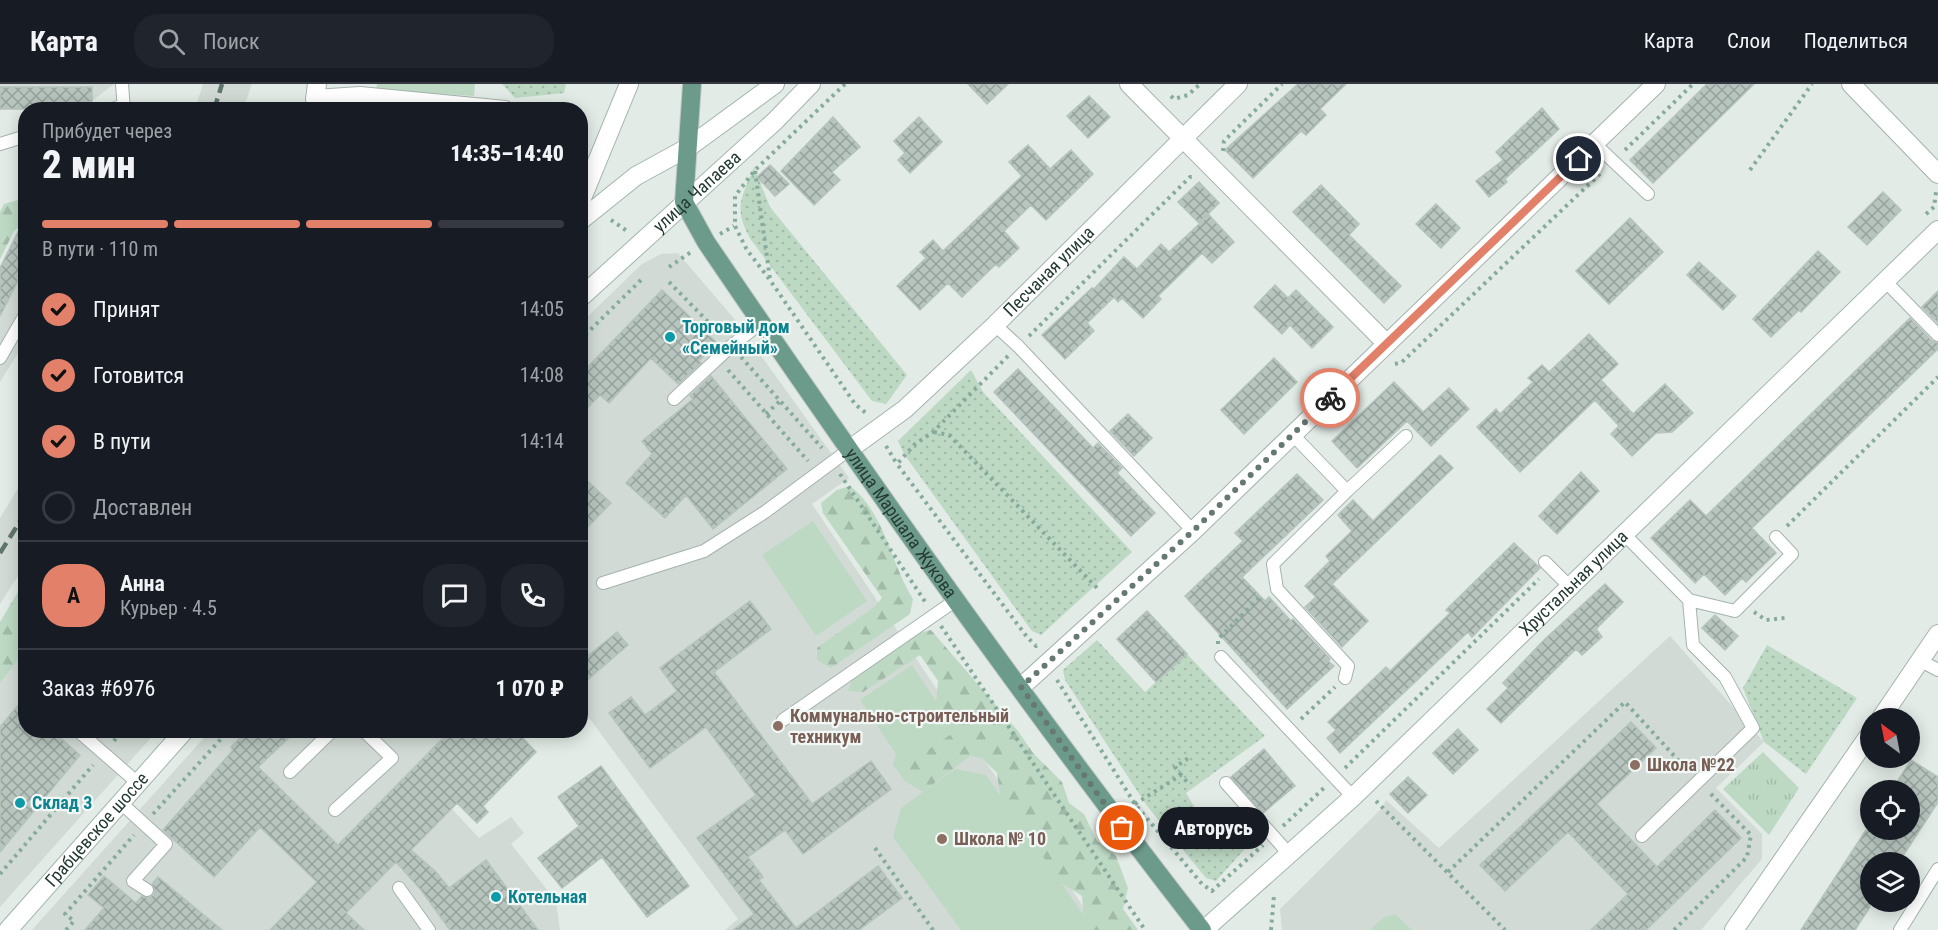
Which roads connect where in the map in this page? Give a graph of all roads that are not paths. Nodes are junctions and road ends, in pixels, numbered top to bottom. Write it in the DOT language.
graph roads {
  1 [pos="122,84"];
  2 [pos="317,84"];
  3 [pos="629,84"];
  4 [pos="692,84"];
  5 [pos="775,84"];
  6 [pos="811,84"];
  7 [pos="1129,84"];
  8 [pos="1238,84"];
  9 [pos="1656,84"];
  10 [pos="1851,84"];
  11 [pos="357,97"];
  12 [pos="124,102"];
  13 [pos="414,102"];
  14 [pos="18,138"];
  15 [pos="1182,138"];
  16 [pos="0,144"];
  17 [pos="1594,144"];
  18 [pos="689,147"];
  19 [pos="1938,174"];
  20 [pos="1648,194"];
  21 [pos="684,202"];
  22 [pos="588,205"];
  23 [pos="1938,230"];
  24 [pos="1885,280"];
  25 [pos="588,291"];
  26 [pos="761,323"];
  27 [pos="995,325"];
  28 [pos="18,327"];
  29 [pos="1938,335"];
  30 [pos="1387,344"];
  31 [pos="0,358"];
  32 [pos="674,399"];
  33 [pos="1293,435"];
  34 [pos="1406,436"];
  35 [pos="850,449"];
  36 [pos="1347,491"];
  37 [pos="1193,531"];
  38 [pos="1624,534"];
  39 [pos="1776,537"];
  40 [pos="1548,565"];
  41 [pos="603,583"];
  42 [pos="1570,587"];
  43 [pos="956,600"];
  44 [pos="1689,600"];
  45 [pos="1938,634"];
  46 [pos="1221,657"];
  47 [pos="1921,661"];
  48 [pos="1938,670"];
  49 [pos="1345,678"];
  50 [pos="1021,687"];
  51 [pos="1888,708"];
  52 [pos="783,720"];
  53 [pos="87,738"];
  54 [pos="178,738"];
  55 [pos="325,738"];
  56 [pos="371,738"];
  57 [pos="1860,749"];
  58 [pos="290,772"];
  59 [pos="1226,783"];
  60 [pos="139,784"];
  61 [pos="1353,797"];
  62 [pos="122,804"];
  63 [pos="335,810"];
  64 [pos="1642,837"];
  65 [pos="1290,855"];
  66 [pos="1938,869"];
  67 [pos="399,888"];
  68 [pos="147,890"];
  69 [pos="1745,921"];
  70 [pos="9,930"];
  71 [pos="429,930"];
  72 [pos="1203,930"];
  73 [pos="1734,930"];
  74 [pos="1900,930"];
  1 -- 12 [label="lane"];
  2 -- 11 [label="street"];
  3 -- 22 [label="street"];
  4 -- 18 [label="main road"];
  5 -- 18 [label="street"];
  6 -- 21 [label="street, улица Чапаева"];
  7 -- 15 [label="street"];
  8 -- 15 [label="street, Песчаная улица"];
  9 -- 17 [label="street"];
  10 -- 19 [label="street"];
  11 -- 13 [label="street"];
  14 -- 16 [label="lane"];
  15 -- 27 [label="street, Песчаная улица"];
  15 -- 30 [label="street"];
  17 -- 20 [label="lane"];
  17 -- 30 [label="street"];
  18 -- 21 [label="main road"];
  18 -- 22 [label="street"];
  21 -- 25 [label="street, улица Чапаева"];
  21 -- 26 [label="main road, улица Маршала Жукова"];
  23 -- 24 [label="street, Хрустальная улица"];
  24 -- 29 [label="lane"];
  24 -- 38 [label="street, Хрустальная улица"];
  26 -- 32 [label="lane"];
  26 -- 35 [label="main road, улица Маршала Жукова"];
  27 -- 35 [label="street, Песчаная улица"];
  27 -- 37 [label="lane"];
  28 -- 31 [label="lane"];
  30 -- 33 [label="street"];
  33 -- 36 [label="lane"];
  33 -- 37 [label="street"];
  34 -- 36 [label="lane"];
  35 -- 41 [label="lane"];
  35 -- 43 [label="main road, улица Маршала Жукова"];
  36 -- 49 [label="lane"];
  37 -- 50 [label="street"];
  38 -- 42 [label="street, Хрустальная улица"];
  38 -- 44 [label="lane"];
  39 -- 44 [label="lane"];
  40 -- 42 [label="lane"];
  42 -- 61 [label="street, Хрустальная улица"];
  43 -- 50 [label="main road, улица Маршала Жукова"];
  43 -- 52 [label="lane"];
  44 -- 64 [label="lane"];
  45 -- 47 [label="street"];
  46 -- 61 [label="lane"];
  47 -- 48 [label="lane"];
  47 -- 51 [label="street"];
  50 -- 72 [label="main road, улица Маршала Жукова"];
  53 -- 60 [label="lane"];
  54 -- 60 [label="street, Грабцевское шоссе"];
  55 -- 58 [label="lane"];
  56 -- 63 [label="lane"];
  57 -- 69 [label="street"];
  59 -- 65 [label="lane"];
  60 -- 62 [label="street, Грабцевское шоссе"];
  61 -- 65 [label="street, Хрустальная улица"];
  62 -- 68 [label="lane"];
  62 -- 70 [label="street, Грабцевское шоссе"];
  65 -- 72 [label="street, Хрустальная улица"];
  66 -- 74 [label="lane"];
  67 -- 71 [label="lane"];
  69 -- 73 [label="street"];
}
